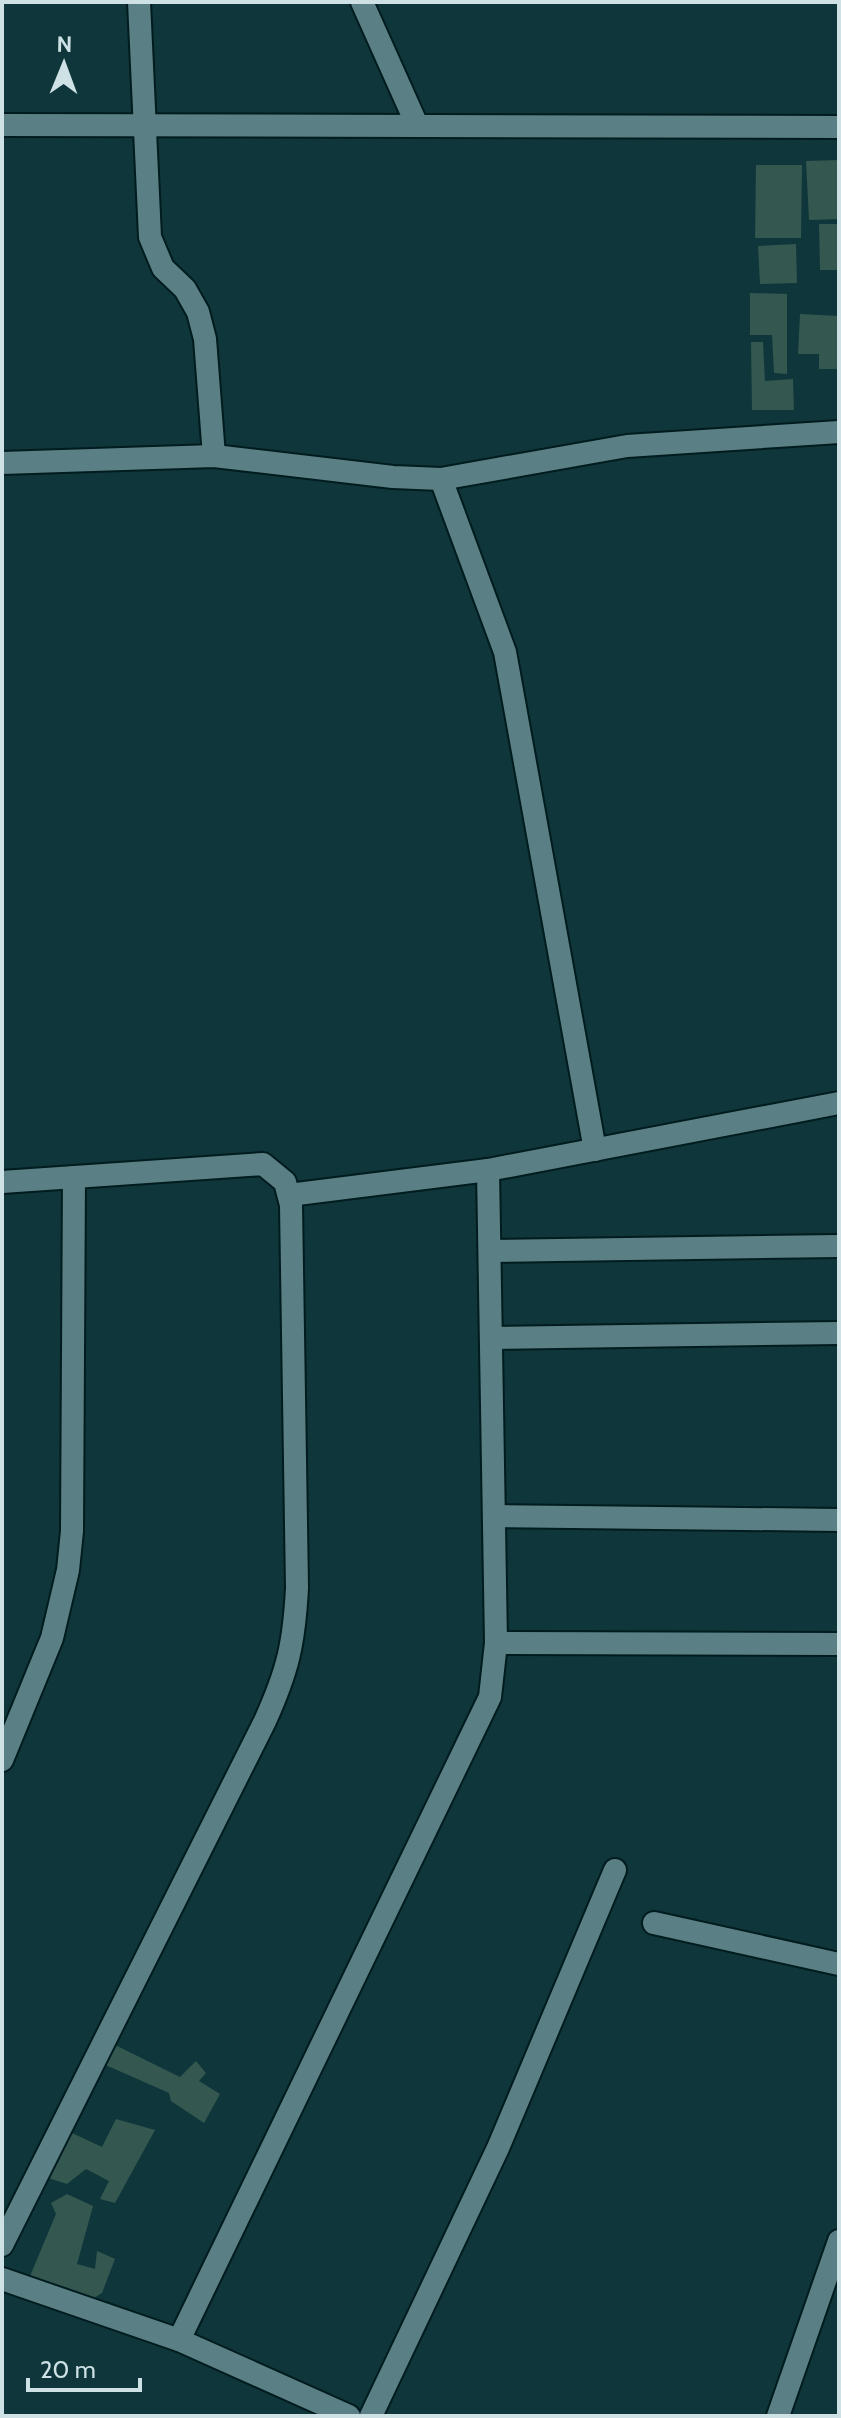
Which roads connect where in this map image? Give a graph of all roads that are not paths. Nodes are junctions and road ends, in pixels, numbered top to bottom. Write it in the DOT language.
graph roads {
  1 [pos="139,2"];
  2 [pos="362,2"];
  3 [pos="2,125"];
  4 [pos="144,125"];
  5 [pos="417,125"];
  6 [pos="839,127"];
  7 [pos="839,432"];
  8 [pos="214,456"];
  9 [pos="2,463"];
  10 [pos="441,479"];
  11 [pos="839,1103"];
  12 [pos="595,1150"];
  13 [pos="488,1170"];
  14 [pos="74,1177"];
  15 [pos="2,1182"];
  16 [pos="289,1195"];
  17 [pos="839,1246"];
  18 [pos="490,1251"];
  19 [pos="839,1333"];
  20 [pos="491,1338"];
  21 [pos="494,1516"];
  22 [pos="839,1520"];
  23 [pos="496,1643"];
  24 [pos="839,1644"];
  25 [pos="2,1760"];
  26 [pos="615,1870"];
  27 [pos="654,1923"];
  28 [pos="839,1964"];
  29 [pos="839,2241"];
  30 [pos="2,2245"];
  31 [pos="2,2279"];
  32 [pos="179,2340"];
  33 [pos="349,2416"];
  34 [pos="371,2416"];
  35 [pos="778,2416"];
  1 -- 4 [label="street"];
  2 -- 5 [label="street"];
  3 -- 4 [label="street"];
  4 -- 5 [label="street"];
  4 -- 8 [label="street"];
  5 -- 6 [label="street"];
  7 -- 10 [label="street"];
  8 -- 9 [label="street"];
  8 -- 10 [label="street"];
  10 -- 12 [label="street"];
  11 -- 12 [label="street"];
  12 -- 13 [label="street"];
  13 -- 16 [label="street"];
  13 -- 18 [label="street"];
  14 -- 15 [label="street"];
  14 -- 16 [label="street"];
  14 -- 25 [label="street"];
  16 -- 30 [label="street"];
  17 -- 18 [label="street"];
  18 -- 20 [label="street"];
  19 -- 20 [label="street"];
  20 -- 21 [label="street"];
  21 -- 22 [label="street"];
  21 -- 23 [label="street"];
  23 -- 24 [label="street"];
  23 -- 32 [label="street"];
  26 -- 34 [label="street"];
  27 -- 28 [label="street"];
  29 -- 35 [label="street"];
  31 -- 32 [label="street"];
  32 -- 33 [label="street"];
}
